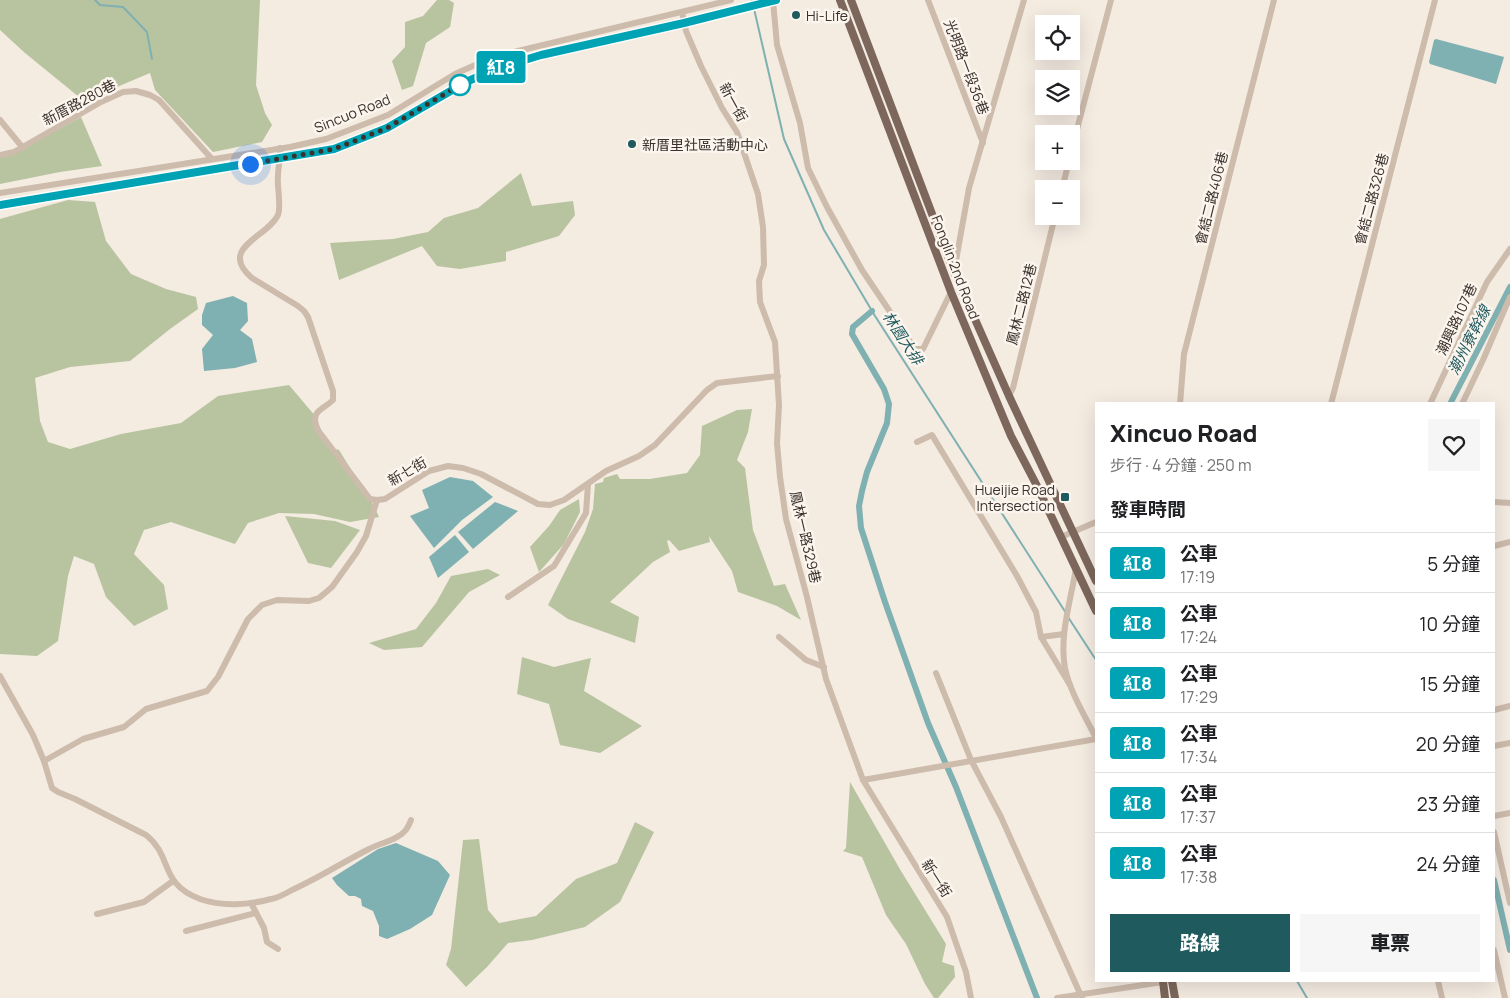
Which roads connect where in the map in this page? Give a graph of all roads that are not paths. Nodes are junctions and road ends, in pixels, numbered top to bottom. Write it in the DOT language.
graph roads {
  1 [pos="730,0"];
  2 [pos="840,0"];
  3 [pos="851,0"];
  4 [pos="928,0"];
  5 [pos="1024,0"];
  6 [pos="1111,0"];
  7 [pos="1274,0"];
  8 [pos="1435,0"];
  9 [pos="773,1"];
  10 [pos="682,12"];
  11 [pos="684,23"];
  12 [pos="0,120"];
  13 [pos="1078,125"];
  14 [pos="983,143"];
  15 [pos="23,148"];
  16 [pos="280,148"];
  17 [pos="0,155"];
  18 [pos="233,156"];
  19 [pos="212,159"];
  20 [pos="281,159"];
  21 [pos="234,166"];
  22 [pos="0,193"];
  23 [pos="0,205"];
  24 [pos="1053,225"];
  25 [pos="1510,249"];
  26 [pos="764,266"];
  27 [pos="954,272"];
  28 [pos="952,292"];
  29 [pos="1510,297"];
  30 [pos="778,376"];
  31 [pos="1009,396"];
  32 [pos="1180,402"];
  33 [pos="1332,402"];
  34 [pos="1431,402"];
  35 [pos="1463,402"];
  36 [pos="917,442"];
  37 [pos="588,484"];
  38 [pos="377,500"];
  39 [pos="1495,502"];
  40 [pos="1510,503"];
  41 [pos="1095,522"];
  42 [pos="1074,532"];
  43 [pos="1061,537"];
  44 [pos="1510,542"];
  45 [pos="1495,546"];
  46 [pos="1076,568"];
  47 [pos="1095,579"];
  48 [pos="508,597"];
  49 [pos="1095,609"];
  50 [pos="1064,634"];
  51 [pos="780,637"];
  52 [pos="1041,637"];
  53 [pos="824,667"];
  54 [pos="936,673"];
  55 [pos="0,676"];
  56 [pos="1070,685"];
  57 [pos="1510,706"];
  58 [pos="1495,710"];
  59 [pos="1095,737"];
  60 [pos="1095,739"];
  61 [pos="1510,743"];
  62 [pos="1495,746"];
  63 [pos="971,760"];
  64 [pos="44,761"];
  65 [pos="863,780"];
  66 [pos="1510,813"];
  67 [pos="1495,816"];
  68 [pos="411,820"];
  69 [pos="1495,836"];
  70 [pos="173,881"];
  71 [pos="251,903"];
  72 [pos="1510,903"];
  73 [pos="256,913"];
  74 [pos="97,914"];
  75 [pos="186,931"];
  76 [pos="278,948"];
  77 [pos="1495,954"];
  78 [pos="1163,982"];
  79 [pos="1172,982"];
  80 [pos="1438,982"];
  81 [pos="1081,996"];
  82 [pos="971,998"];
  83 [pos="1057,998"];
  84 [pos="1166,998"];
  85 [pos="1175,998"];
  86 [pos="1442,998"];
  87 [pos="1505,998"];
  1 -- 10 [label="street, Sincuo Road"];
  2 -- 28 [label="main road, Fonglin 2nd Road"];
  3 -- 27 [label="main road, Fonglin 2nd Road"];
  4 -- 14 [label="street, 光明路一段36巷"];
  5 -- 14 [label="street"];
  6 -- 13 [label="street"];
  7 -- 32 [label="street, 會結二路406巷"];
  8 -- 33 [label="street, 會結二路326巷"];
  9 -- 11 [label="street, Sincuo Road"];
  9 -- 28 [label="street"];
  10 -- 11 [label="street, 新一街"];
  10 -- 16 [label="street, Sincuo Road"];
  11 -- 20 [label="street, Sincuo Road"];
  11 -- 26 [label="street, 新一街"];
  12 -- 15 [label="street"];
  14 -- 27 [label="street"];
  15 -- 17 [label="street, 新厝路280巷"];
  15 -- 19 [label="street, 新厝路280巷"];
  16 -- 18 [label="street, Sincuo Road"];
  16 -- 20 [label="street, 新七街"];
  18 -- 19 [label="street, Sincuo Road"];
  18 -- 21 [label="street"];
  19 -- 22 [label="street, Sincuo Road"];
  20 -- 21 [label="street, Sincuo Road"];
  20 -- 38 [label="street, 新七街"];
  21 -- 23 [label="street, Sincuo Road"];
  24 -- 31 [label="street, 鳳林二路12巷"];
  25 -- 34 [label="street, 潮興路107巷"];
  26 -- 30 [label="street, 鳳林一路329巷"];
  27 -- 31 [label="main road, Fonglin 2nd Road"];
  28 -- 43 [label="main road, Fonglin 2nd Road"];
  29 -- 35 [label="street"];
  30 -- 37 [label="street, 新七街"];
  30 -- 53 [label="street, 鳳林一路329巷"];
  31 -- 42 [label="main road, Fonglin 2nd Road"];
  36 -- 52 [label="street"];
  37 -- 38 [label="street, 新七街"];
  37 -- 48 [label="street"];
  38 -- 64 [label="street"];
  39 -- 40 [label="street"];
  41 -- 42 [label="street"];
  42 -- 43 [label="street"];
  42 -- 47 [label="main road, Fonglin 2nd Road"];
  43 -- 46 [label="main road, Fonglin 2nd Road"];
  44 -- 45 [label="street"];
  46 -- 49 [label="main road, Fonglin 2nd Road"];
  46 -- 50 [label="street"];
  50 -- 52 [label="street"];
  50 -- 56 [label="street"];
  51 -- 53 [label="street"];
  52 -- 56 [label="street"];
  53 -- 65 [label="street, 鳳林一路329巷"];
  54 -- 63 [label="street"];
  55 -- 64 [label="street"];
  56 -- 59 [label="street"];
  57 -- 58 [label="street"];
  60 -- 63 [label="street"];
  61 -- 62 [label="street"];
  63 -- 65 [label="street"];
  63 -- 81 [label="street"];
  64 -- 70 [label="street"];
  65 -- 82 [label="street, 新一街"];
  66 -- 67 [label="street"];
  68 -- 71 [label="street"];
  69 -- 72 [label="street"];
  70 -- 71 [label="street"];
  70 -- 74 [label="street"];
  71 -- 73 [label="street"];
  73 -- 75 [label="street"];
  73 -- 76 [label="street"];
  77 -- 87 [label="street"];
  78 -- 81 [label="street"];
  78 -- 84 [label="main road"];
  79 -- 85 [label="main road"];
  80 -- 86 [label="street"];
  81 -- 83 [label="street"];
}
